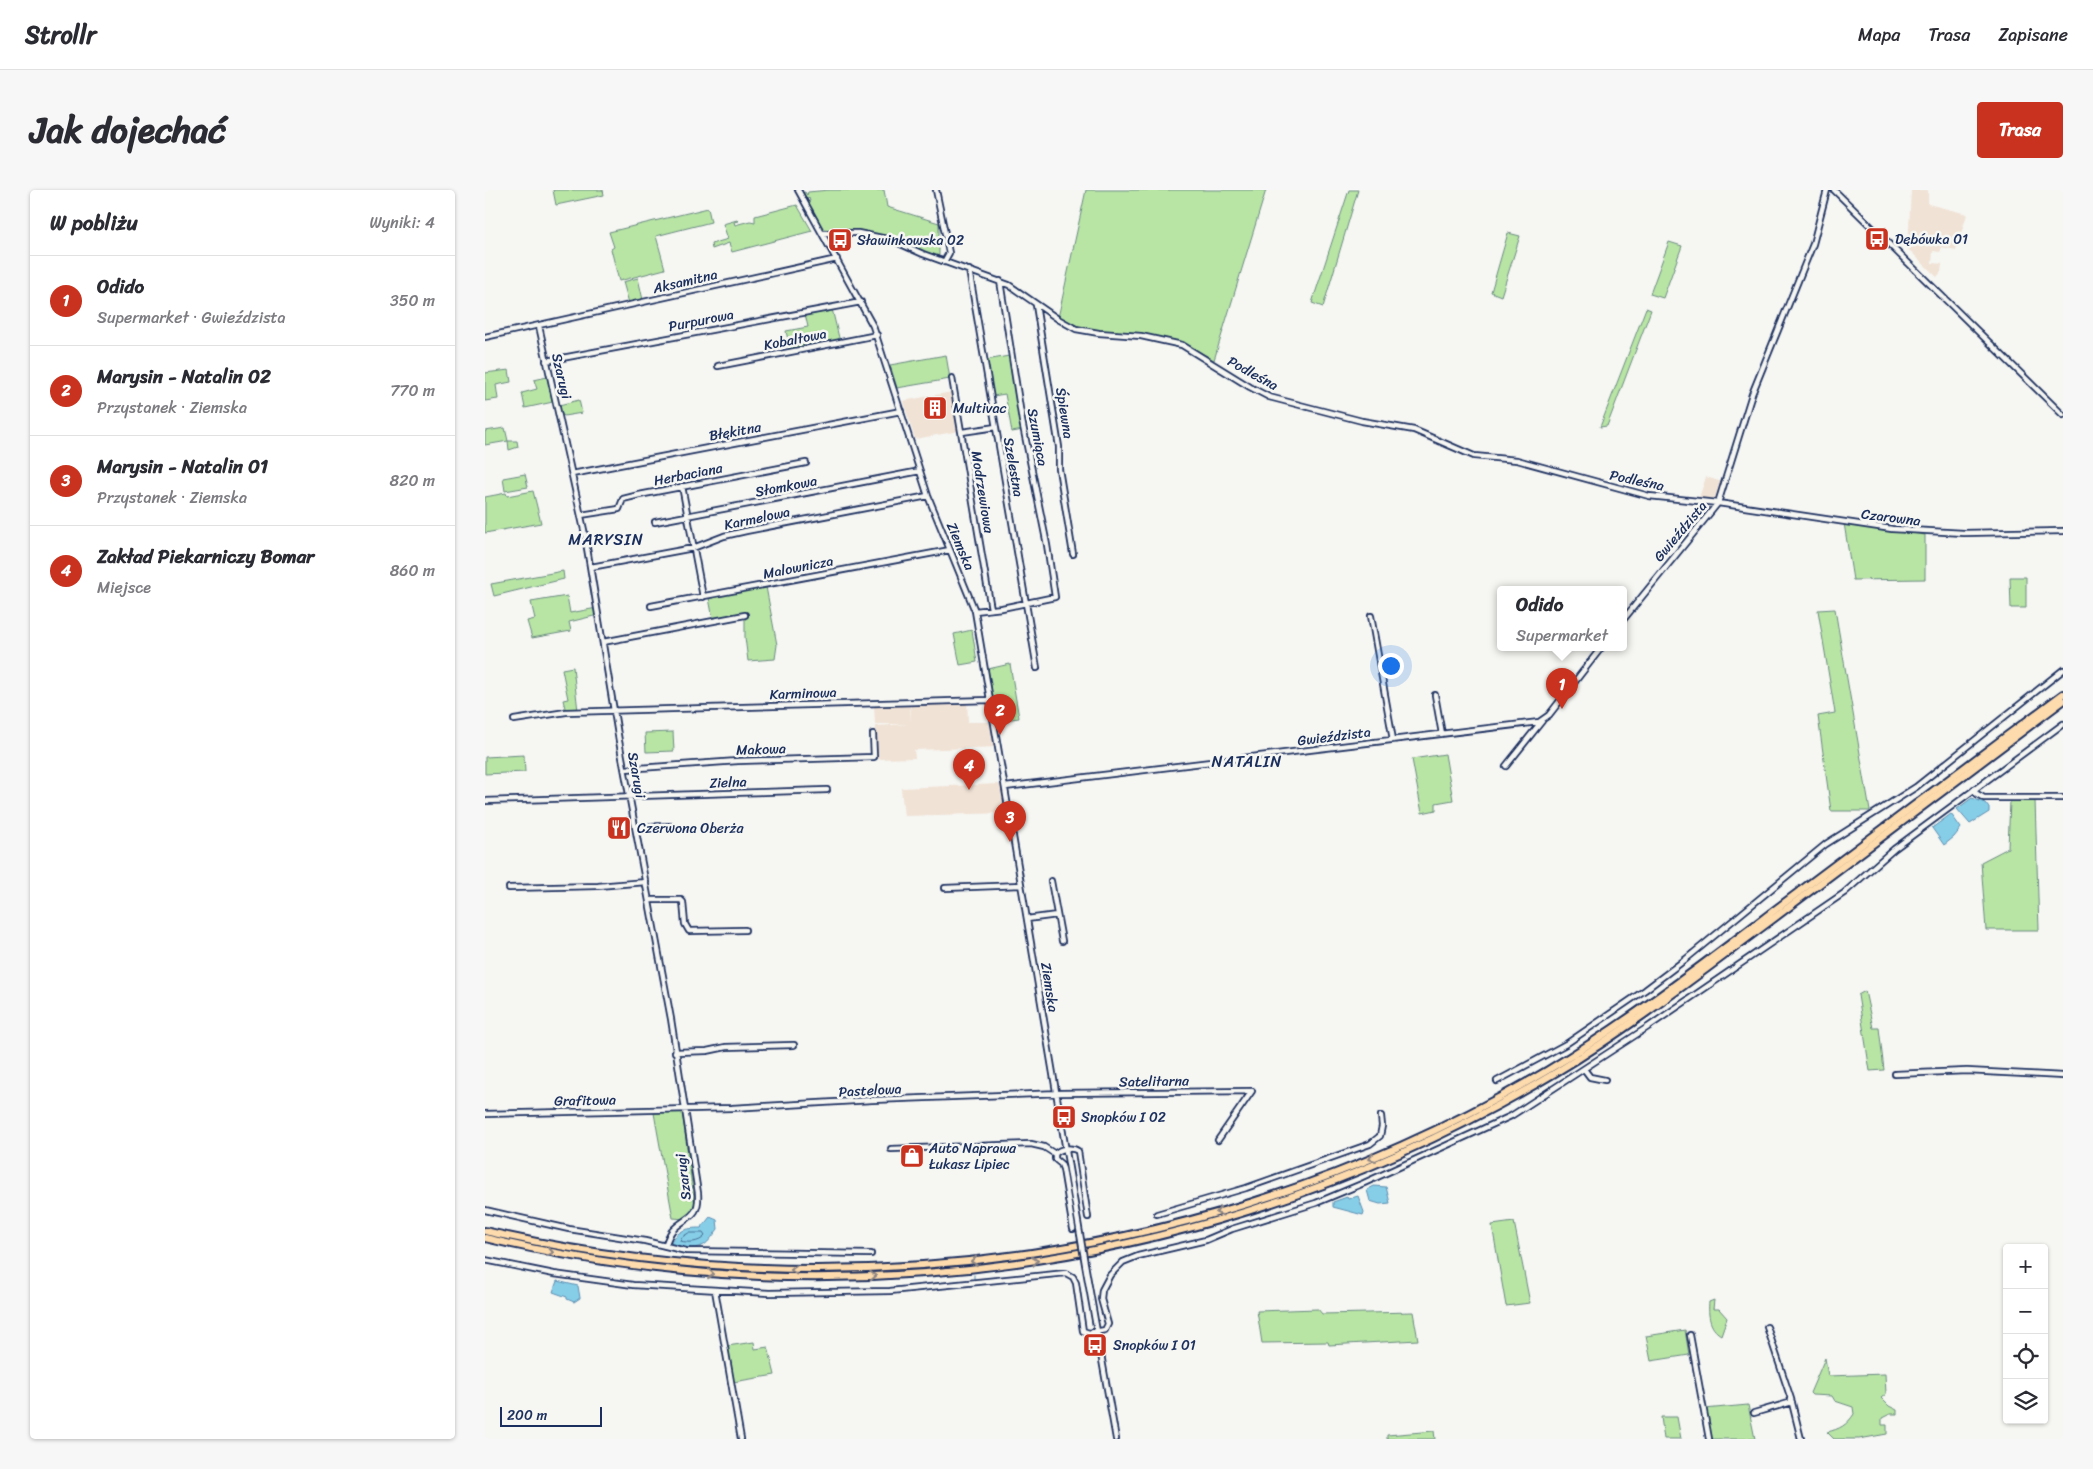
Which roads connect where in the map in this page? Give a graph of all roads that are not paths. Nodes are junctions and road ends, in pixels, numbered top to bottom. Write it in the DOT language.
graph roads {
  1 [pos="798,190"];
  2 [pos="936,190"];
  3 [pos="1827,190"];
  4 [pos="1834,190"];
  5 [pos="822,233"];
  6 [pos="949,253"];
  7 [pos="837,259"];
  8 [pos="945,262"];
  9 [pos="953,265"];
  10 [pos="969,270"];
  11 [pos="1000,281"];
  12 [pos="861,302"];
  13 [pos="1036,305"];
  14 [pos="539,326"];
  15 [pos="877,335"];
  16 [pos="485,337"];
  17 [pos="546,361"];
  18 [pos="718,366"];
  19 [pos="952,378"];
  20 [pos="901,411"];
  21 [pos="2063,414"];
  22 [pos="995,427"];
  23 [pos="962,432"];
  24 [pos="806,463"];
  25 [pos="920,471"];
  26 [pos="572,474"];
  27 [pos="683,486"];
  28 [pos="928,496"];
  29 [pos="1718,503"];
  30 [pos="581,515"];
  31 [pos="688,516"];
  32 [pos="655,522"];
  33 [pos="2063,531"];
  34 [pos="693,548"];
  35 [pos="950,550"];
  36 [pos="1073,554"];
  37 [pos="591,567"];
  38 [pos="703,597"];
  39 [pos="1026,602"];
  40 [pos="651,606"];
  41 [pos="991,609"];
  42 [pos="975,611"];
  43 [pos="745,615"];
  44 [pos="1627,615"];
  45 [pos="1371,616"];
  46 [pos="603,642"];
  47 [pos="1599,651"];
  48 [pos="1037,668"];
  49 [pos="2063,670"];
  50 [pos="2063,694"];
  51 [pos="1435,695"];
  52 [pos="990,700"];
  53 [pos="2063,701"];
  54 [pos="616,712"];
  55 [pos="514,720"];
  56 [pos="1542,721"];
  57 [pos="2063,724"];
  58 [pos="873,734"];
  59 [pos="1441,734"];
  60 [pos="1393,740"];
  61 [pos="1506,766"];
  62 [pos="625,768"];
  63 [pos="1005,787"];
  64 [pos="1974,789"];
  65 [pos="827,790"];
  66 [pos="630,796"];
  67 [pos="2063,798"];
  68 [pos="485,801"];
  69 [pos="670,826"];
  70 [pos="635,827"];
  71 [pos="1859,851"];
  72 [pos="1051,881"];
  73 [pos="646,882"];
  74 [pos="1021,885"];
  75 [pos="509,888"];
  76 [pos="945,888"];
  77 [pos="1799,896"];
  78 [pos="649,900"];
  79 [pos="1057,914"];
  80 [pos="1027,919"];
  81 [pos="745,930"];
  82 [pos="1062,941"];
  83 [pos="794,1045"];
  84 [pos="675,1052"];
  85 [pos="1584,1069"];
  86 [pos="1895,1074"];
  87 [pos="2063,1076"];
  88 [pos="1497,1080"];
  89 [pos="1605,1080"];
  90 [pos="1056,1094"];
  91 [pos="685,1109"];
  92 [pos="485,1114"];
  93 [pos="1381,1116"];
  94 [pos="1217,1140"];
  95 [pos="891,1149"];
  96 [pos="1065,1149"];
  97 [pos="1055,1154"];
  98 [pos="485,1210"];
  99 [pos="1157,1214"];
  100 [pos="1088,1217"];
  101 [pos="1073,1229"];
  102 [pos="485,1231"];
  103 [pos="485,1238"];
  104 [pos="665,1246"];
  105 [pos="871,1254"];
  106 [pos="485,1260"];
  107 [pos="715,1290"];
  108 [pos="1767,1327"];
  109 [pos="1097,1332"];
  110 [pos="1690,1335"];
  111 [pos="1792,1402"];
  112 [pos="1754,1414"];
  113 [pos="741,1439"];
  114 [pos="1116,1439"];
  115 [pos="1709,1439"];
  116 [pos="1801,1439"];
  1 -- 5 [label="street, Ziemska"];
  2 -- 6 [label="street"];
  3 -- 29 [label="street"];
  4 -- 21 [label="street"];
  5 -- 7 [label="street, Ziemska"];
  5 -- 8 [label="street, Podleśna"];
  6 -- 8 [label="street"];
  6 -- 9 [label="street"];
  7 -- 12 [label="street, Ziemska"];
  7 -- 14 [label="street, Aksamitna"];
  8 -- 9 [label="street, Podleśna"];
  9 -- 10 [label="street, Podleśna"];
  10 -- 11 [label="street, Podleśna"];
  10 -- 22 [label="street, Szelestna"];
  11 -- 13 [label="street, Podleśna"];
  11 -- 39 [label="street, Szumiąca"];
  12 -- 15 [label="street, Ziemska"];
  12 -- 17 [label="street, Purpurowa"];
  13 -- 29 [label="street, Podleśna"];
  13 -- 36 [label="street, Śpiewna"];
  14 -- 16 [label="street, Aksamitna"];
  14 -- 17 [label="street, Szarugi"];
  15 -- 18 [label="street, Kobaltowa"];
  15 -- 20 [label="street, Ziemska"];
  17 -- 26 [label="street, Szarugi"];
  19 -- 23 [label="street, Modrzewiowa"];
  20 -- 25 [label="street, Ziemska"];
  20 -- 26 [label="street, Błękitna"];
  22 -- 23 [label="street"];
  22 -- 39 [label="street, Szelestna"];
  23 -- 41 [label="street, Modrzewiowa"];
  24 -- 27 [label="street, Herbaciana"];
  25 -- 28 [label="street, Ziemska"];
  25 -- 31 [label="street, Słomkowa"];
  26 -- 30 [label="street, Szarugi"];
  27 -- 30 [label="street, Herbaciana"];
  27 -- 31 [label="street"];
  28 -- 34 [label="street, Karmelowa"];
  28 -- 35 [label="street, Ziemska"];
  29 -- 33 [label="street, Czarowna"];
  29 -- 44 [label="street, Gwieździsta"];
  30 -- 37 [label="street, Szarugi"];
  31 -- 32 [label="street, Słomkowa"];
  31 -- 34 [label="street"];
  34 -- 37 [label="street, Karmelowa"];
  34 -- 38 [label="street"];
  35 -- 38 [label="street, Malownicza"];
  35 -- 42 [label="street, Ziemska"];
  37 -- 46 [label="street, Szarugi"];
  38 -- 40 [label="street, Malownicza"];
  39 -- 41 [label="street"];
  39 -- 48 [label="street, Szelestna"];
  41 -- 42 [label="street"];
  42 -- 52 [label="street, Ziemska"];
  43 -- 46 [label="street"];
  45 -- 60 [label="street"];
  46 -- 54 [label="street, Szarugi"];
  47 -- 56 [label="street"];
  49 -- 88 [label="street"];
  50 -- 71 [label="highway"];
  51 -- 59 [label="street"];
  52 -- 54 [label="street, Karminowa"];
  52 -- 63 [label="street, Ziemska"];
  53 -- 71 [label="highway"];
  54 -- 55 [label="street, Karminowa"];
  54 -- 62 [label="street, Szarugi"];
  56 -- 59 [label="street, Gwieździsta"];
  56 -- 61 [label="street"];
  57 -- 64 [label="street"];
  58 -- 62 [label="street, Makowa"];
  59 -- 60 [label="street, Gwieździsta"];
  60 -- 63 [label="street, Gwieździsta"];
  62 -- 66 [label="street, Szarugi"];
  63 -- 74 [label="street, Ziemska"];
  64 -- 67 [label="street"];
  64 -- 85 [label="street"];
  65 -- 66 [label="street, Zielna"];
  66 -- 68 [label="street, Zielna"];
  66 -- 70 [label="street, Szarugi"];
  69 -- 70 [label="street"];
  70 -- 73 [label="street, Szarugi"];
  71 -- 77 [label="highway"];
  72 -- 79 [label="street"];
  73 -- 75 [label="street"];
  73 -- 78 [label="street, Szarugi"];
  74 -- 76 [label="street"];
  74 -- 80 [label="street, Ziemska"];
  77 -- 102 [label="highway, one-way"];
  103 -- 77 [label="highway, one-way"];
  78 -- 81 [label="street"];
  78 -- 84 [label="street, Szarugi"];
  79 -- 80 [label="street"];
  79 -- 82 [label="street"];
  80 -- 90 [label="street, Ziemska"];
  83 -- 84 [label="street"];
  84 -- 91 [label="street, Szarugi"];
  85 -- 89 [label="street"];
  85 -- 109 [label="street"];
  86 -- 87 [label="street"];
  90 -- 91 [label="street, Pastelowa"];
  90 -- 94 [label="street, Satelitarna"];
  90 -- 96 [label="street, Ziemska"];
  91 -- 92 [label="street, Grafitowa"];
  91 -- 104 [label="street, Szarugi"];
  93 -- 99 [label="street"];
  95 -- 97 [label="street"];
  96 -- 97 [label="street"];
  96 -- 100 [label="street"];
  96 -- 109 [label="street, Ziemska, bridge"];
  97 -- 101 [label="street"];
  98 -- 104 [label="street"];
  104 -- 105 [label="street"];
  106 -- 107 [label="street"];
  107 -- 109 [label="street"];
  107 -- 113 [label="street"];
  108 -- 111 [label="street"];
  109 -- 114 [label="street, Ziemska"];
  110 -- 115 [label="street"];
  111 -- 112 [label="street"];
  111 -- 116 [label="street"];
}
